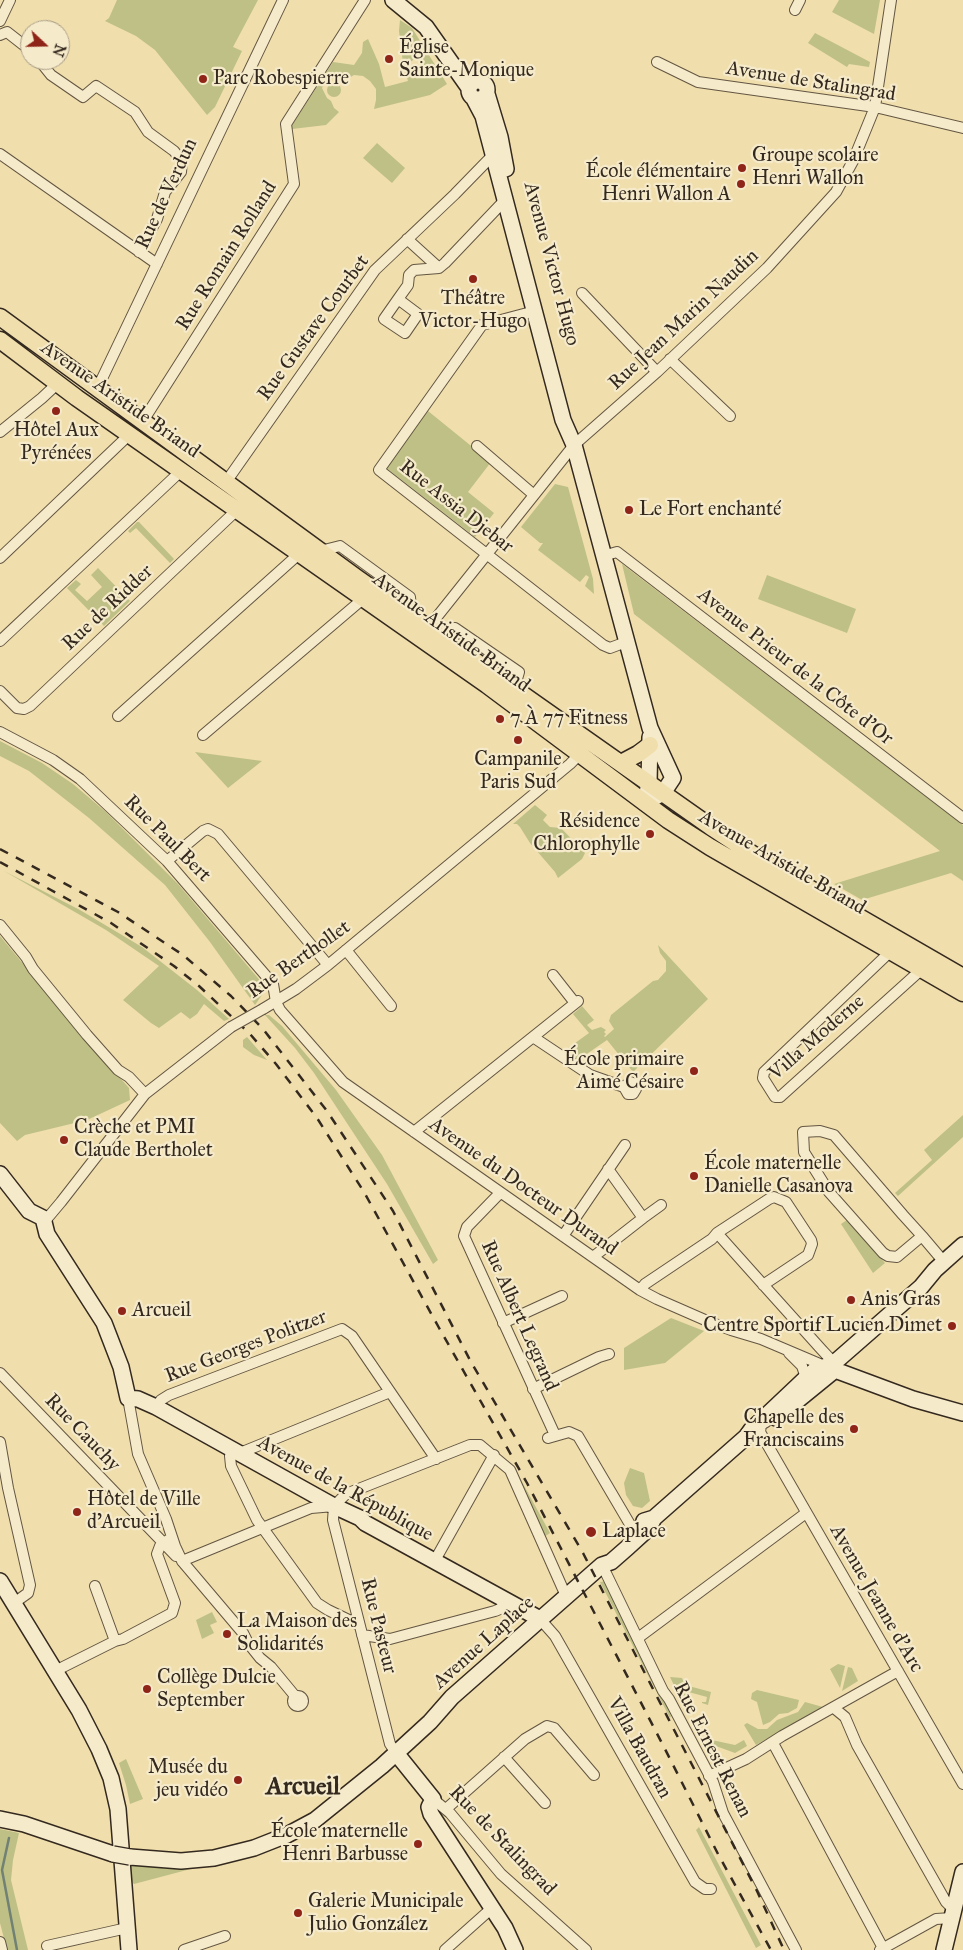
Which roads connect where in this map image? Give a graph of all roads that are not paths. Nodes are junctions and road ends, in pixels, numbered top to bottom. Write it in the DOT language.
graph roads {
  1 [pos="10,0"];
  2 [pos="283,0"];
  3 [pos="365,0"];
  4 [pos="393,0"];
  5 [pos="800,0"];
  6 [pos="891,0"];
  7 [pos="794,10"];
  8 [pos="0,21"];
  9 [pos="0,35"];
  10 [pos="20,42"];
  11 [pos="657,62"];
  12 [pos="47,70"];
  13 [pos="476,93"];
  14 [pos="875,108"];
  15 [pos="963,128"];
  16 [pos="500,137"];
  17 [pos="0,154"];
  18 [pos="493,155"];
  19 [pos="505,200"];
  20 [pos="407,239"];
  21 [pos="139,252"];
  22 [pos="157,264"];
  23 [pos="439,268"];
  24 [pos="582,293"];
  25 [pos="398,299"];
  26 [pos="535,311"];
  27 [pos="0,317"];
  28 [pos="0,340"];
  29 [pos="670,359"];
  30 [pos="656,372"];
  31 [pos="58,383"];
  32 [pos="98,387"];
  33 [pos="85,403"];
  34 [pos="730,416"];
  35 [pos="143,421"];
  36 [pos="2,427"];
  37 [pos="130,434"];
  38 [pos="574,445"];
  39 [pos="477,446"];
  40 [pos="182,470"];
  41 [pos="226,482"];
  42 [pos="534,495"];
  43 [pos="238,509"];
  44 [pos="300,553"];
  45 [pos="487,554"];
  46 [pos="603,556"];
  47 [pos="0,558"];
  48 [pos="364,598"];
  49 [pos="433,632"];
  50 [pos="0,641"];
  51 [pos="626,642"];
  52 [pos="0,691"];
  53 [pos="118,716"];
  54 [pos="650,728"];
  55 [pos="0,732"];
  56 [pos="203,735"];
  57 [pos="650,745"];
  58 [pos="585,748"];
  59 [pos="620,763"];
  60 [pos="649,783"];
  61 [pos="663,793"];
  62 [pos="645,802"];
  63 [pos="963,818"];
  64 [pos="167,861"];
  65 [pos="0,925"];
  66 [pos="346,950"];
  67 [pos="891,951"];
  68 [pos="328,965"];
  69 [pos="922,969"];
  70 [pos="553,975"];
  71 [pos="963,977"];
  72 [pos="963,993"];
  73 [pos="276,1002"];
  74 [pos="391,1006"];
  75 [pos="533,1036"];
  76 [pos="624,1087"];
  77 [pos="145,1094"];
  78 [pos="414,1132"];
  79 [pos="625,1145"];
  80 [pos="608,1169"];
  81 [pos="0,1174"];
  82 [pos="500,1193"];
  83 [pos="661,1205"];
  84 [pos="643,1218"];
  85 [pos="45,1221"];
  86 [pos="717,1233"];
  87 [pos="563,1236"];
  88 [pos="922,1236"];
  89 [pos="963,1245"];
  90 [pos="593,1257"];
  91 [pos="944,1262"];
  92 [pos="763,1284"];
  93 [pos="640,1290"];
  94 [pos="562,1296"];
  95 [pos="502,1323"];
  96 [pos="785,1349"];
  97 [pos="609,1354"];
  98 [pos="831,1366"];
  99 [pos="0,1373"];
  100 [pos="806,1378"];
  101 [pos="533,1389"];
  102 [pos="390,1392"];
  103 [pos="128,1398"];
  104 [pos="156,1407"];
  105 [pos="783,1407"];
  106 [pos="963,1413"];
  107 [pos="753,1435"];
  108 [pos="0,1442"];
  109 [pos="236,1452"];
  110 [pos="494,1455"];
  111 [pos="436,1459"];
  112 [pos="4,1490"];
  113 [pos="334,1506"];
  114 [pos="806,1513"];
  115 [pos="262,1528"];
  116 [pos="171,1535"];
  117 [pos="636,1535"];
  118 [pos="164,1543"];
  119 [pos="182,1561"];
  120 [pos="434,1562"];
  121 [pos="602,1565"];
  122 [pos="0,1581"];
  123 [pos="95,1586"];
  124 [pos="566,1596"];
  125 [pos="506,1601"];
  126 [pos="14,1603"];
  127 [pos="540,1619"];
  128 [pos="359,1625"];
  129 [pos="362,1635"];
  130 [pos="638,1638"];
  131 [pos="115,1641"];
  132 [pos="55,1671"];
  133 [pos="898,1671"];
  134 [pos="295,1696"];
  135 [pos="834,1708"];
  136 [pos="773,1743"];
  137 [pos="396,1754"];
  138 [pos="504,1757"];
  139 [pos="594,1775"];
  140 [pos="709,1776"];
  141 [pos="963,1784"];
  142 [pos="433,1799"];
  143 [pos="545,1803"];
  144 [pos="446,1809"];
  145 [pos="3,1817"];
  146 [pos="963,1872"];
  147 [pos="711,1889"];
  148 [pos="492,1908"];
  149 [pos="953,1914"];
  150 [pos="127,1928"];
  151 [pos="225,1936"];
  152 [pos="0,1942"];
  153 [pos="46,1946"];
  154 [pos="882,1949"];
  155 [pos="2,1950"];
  156 [pos="129,1950"];
  157 [pos="184,1950"];
  158 [pos="445,1950"];
  159 [pos="515,1950"];
  160 [pos="586,1950"];
  161 [pos="796,1950"];
  162 [pos="944,1950"];
  1 -- 8 [label="street"];
  2 -- 22 [label="street, Rue de Verdun"];
  3 -- 35 [label="street, Rue Romain Rolland"];
  4 -- 13 [label="street"];
  5 -- 7 [label="street"];
  6 -- 14 [label="street, Rue Jean Marin Naudin"];
  9 -- 10 [label="street"];
  11 -- 14 [label="street, Avenue de Stalingrad"];
  12 -- 21 [label="street"];
  13 -- 16 [label="street, Avenue Victor Hugo"];
  13 -- 18 [label="street, Avenue Victor Hugo"];
  14 -- 15 [label="street, Avenue de Stalingrad"];
  14 -- 29 [label="street, Rue Jean Marin Naudin"];
  16 -- 18 [label="street, Rue Gustave Courbet"];
  16 -- 38 [label="street, Avenue Victor Hugo"];
  17 -- 21 [label="street"];
  18 -- 19 [label="street, Avenue Victor Hugo"];
  18 -- 20 [label="street, Rue Gustave Courbet"];
  19 -- 23 [label="street"];
  19 -- 26 [label="street, Avenue Victor Hugo"];
  20 -- 23 [label="street"];
  20 -- 41 [label="street, Rue Gustave Courbet"];
  21 -- 22 [label="street"];
  22 -- 32 [label="street, Rue de Verdun"];
  23 -- 25 [label="street"];
  24 -- 30 [label="street"];
  26 -- 38 [label="street, Avenue Victor Hugo"];
  26 -- 45 [label="street, Rue Assia Djebar"];
  27 -- 32 [label="main road, Avenue Aristide Briand"];
  28 -- 31 [label="main road, Avenue Aristide Briand"];
  29 -- 30 [label="street, Rue Jean Marin Naudin"];
  29 -- 34 [label="street"];
  30 -- 38 [label="street, Rue Jean Marin Naudin"];
  31 -- 33 [label="main road, Avenue Aristide Briand"];
  31 -- 36 [label="street"];
  32 -- 33 [label="main road, Rue de Verdun"];
  32 -- 35 [label="main road, Avenue Aristide Briand"];
  33 -- 37 [label="main road, Avenue Aristide Briand"];
  35 -- 41 [label="main road, Avenue Aristide Briand"];
  37 -- 40 [label="main road, Avenue Aristide Briand"];
  37 -- 47 [label="street"];
  38 -- 42 [label="street, Rue Jean Marin Naudin"];
  38 -- 46 [label="street, Avenue Victor Hugo"];
  39 -- 42 [label="street"];
  40 -- 43 [label="main road, Avenue Aristide Briand"];
  40 -- 50 [label="street"];
  41 -- 49 [label="main road, Avenue Aristide Briand"];
  42 -- 45 [label="street, Rue Jean Marin Naudin"];
  43 -- 44 [label="main road, Avenue Aristide Briand"];
  43 -- 52 [label="street, Rue de Ridder"];
  44 -- 48 [label="main road, Avenue Aristide Briand"];
  44 -- 53 [label="street"];
  45 -- 49 [label="street, Rue Jean Marin Naudin"];
  45 -- 51 [label="street, Rue Assia Djebar"];
  46 -- 51 [label="street, Avenue Victor Hugo"];
  46 -- 63 [label="street, Avenue Prieur de la Côte d'Or"];
  48 -- 56 [label="street"];
  48 -- 58 [label="main road, Avenue Aristide Briand"];
  49 -- 58 [label="main road, Avenue Aristide Briand"];
  51 -- 54 [label="street, Avenue Victor Hugo"];
  54 -- 57 [label="street, Avenue Victor Hugo"];
  54 -- 61 [label="street, Avenue Victor Hugo"];
  55 -- 64 [label="street, Rue Paul Bert"];
  57 -- 59 [label="main road"];
  57 -- 60 [label="street, Avenue Victor Hugo"];
  58 -- 59 [label="main road, Avenue Aristide Briand"];
  58 -- 62 [label="main road, Avenue Aristide Briand"];
  58 -- 66 [label="street, Rue Berthollet"];
  59 -- 60 [label="main road, Avenue Aristide Briand"];
  60 -- 61 [label="main road, Avenue Aristide Briand"];
  60 -- 62 [label="street, Avenue Victor Hugo"];
  61 -- 62 [label="street"];
  61 -- 71 [label="main road, Avenue Aristide Briand"];
  62 -- 67 [label="main road, Avenue Aristide Briand"];
  64 -- 68 [label="street"];
  64 -- 73 [label="street, Rue Paul Bert"];
  65 -- 77 [label="street"];
  66 -- 68 [label="street, Rue Berthollet"];
  66 -- 74 [label="street"];
  67 -- 69 [label="main road, Avenue Aristide Briand"];
  67 -- 69 [label="street, Villa Moderne"];
  68 -- 73 [label="street, Rue Berthollet"];
  69 -- 72 [label="main road, Avenue Aristide Briand"];
  70 -- 75 [label="street"];
  73 -- 77 [label="street, Rue Berthollet, bridge"];
  73 -- 78 [label="street, Avenue du Docteur Durand"];
  75 -- 76 [label="street"];
  75 -- 78 [label="street"];
  77 -- 85 [label="street, Rue Berthollet"];
  78 -- 82 [label="street, Avenue du Docteur Durand"];
  79 -- 80 [label="street"];
  80 -- 84 [label="street"];
  80 -- 87 [label="street"];
  81 -- 85 [label="street"];
  82 -- 87 [label="street, Avenue du Docteur Durand"];
  82 -- 95 [label="street, Rue Albert Legrand"];
  83 -- 84 [label="street"];
  84 -- 90 [label="street"];
  85 -- 103 [label="street"];
  86 -- 92 [label="street"];
  86 -- 92 [label="street"];
  86 -- 93 [label="street"];
  87 -- 90 [label="street, Avenue du Docteur Durand"];
  88 -- 88 [label="street"];
  88 -- 91 [label="street"];
  89 -- 91 [label="street, Avenue Laplace"];
  90 -- 93 [label="street, Avenue du Docteur Durand"];
  91 -- 98 [label="street, Avenue Laplace"];
  92 -- 98 [label="street"];
  93 -- 96 [label="street, Avenue du Docteur Durand"];
  94 -- 95 [label="street"];
  95 -- 101 [label="street, Rue Albert Legrand"];
  96 -- 98 [label="street, Avenue du Docteur Durand"];
  96 -- 100 [label="street, Avenue du Docteur Durand"];
  97 -- 101 [label="street"];
  98 -- 100 [label="street, Avenue Laplace"];
  98 -- 105 [label="street, Avenue Laplace"];
  98 -- 106 [label="street"];
  99 -- 118 [label="street, Rue Cauchy"];
  100 -- 105 [label="street, Avenue Laplace"];
  101 -- 117 [label="street, Rue Albert Legrand"];
  102 -- 104 [label="street, Rue Georges Politzer"];
  102 -- 109 [label="street"];
  102 -- 111 [label="street, Rue Georges Politzer"];
  103 -- 104 [label="street, Avenue de la République"];
  103 -- 116 [label="street"];
  104 -- 109 [label="street, Avenue de la République"];
  105 -- 107 [label="street, Avenue Laplace"];
  107 -- 114 [label="street, Avenue Jeanne d'Arc"];
  107 -- 117 [label="street, Avenue Laplace"];
  108 -- 112 [label="street"];
  109 -- 113 [label="street, Avenue de la République"];
  109 -- 115 [label="street"];
  110 -- 111 [label="street"];
  110 -- 120 [label="street"];
  110 -- 124 [label="street"];
  111 -- 113 [label="street"];
  112 -- 126 [label="street"];
  113 -- 115 [label="street"];
  113 -- 120 [label="street, Avenue de la République"];
  113 -- 128 [label="street, Rue Pasteur"];
  114 -- 130 [label="street"];
  114 -- 133 [label="street, Avenue Jeanne d'Arc"];
  115 -- 119 [label="street"];
  115 -- 128 [label="street"];
  116 -- 118 [label="street"];
  116 -- 119 [label="street"];
  117 -- 121 [label="street, Avenue Laplace"];
  118 -- 119 [label="street, Rue Cauchy"];
  118 -- 131 [label="street"];
  119 -- 134 [label="street"];
  120 -- 125 [label="street, Avenue de la République"];
  121 -- 124 [label="street, Avenue Laplace"];
  121 -- 130 [label="street, Rue Ernest Renan"];
  122 -- 126 [label="street"];
  123 -- 131 [label="street"];
  124 -- 127 [label="street, Avenue Laplace"];
  125 -- 127 [label="street, Avenue de la République"];
  125 -- 129 [label="street"];
  126 -- 132 [label="street"];
  127 -- 137 [label="street, Avenue Laplace"];
  127 -- 147 [label="street, Villa Baudran"];
  128 -- 129 [label="street, Rue Pasteur"];
  129 -- 137 [label="street, Rue Pasteur"];
  130 -- 140 [label="street, Rue Ernest Renan"];
  131 -- 132 [label="street"];
  132 -- 150 [label="street"];
  133 -- 135 [label="street"];
  133 -- 141 [label="street, Avenue Jeanne d'Arc"];
  135 -- 136 [label="street"];
  135 -- 149 [label="street"];
  136 -- 140 [label="street"];
  136 -- 154 [label="street"];
  137 -- 142 [label="street, Rue de Stalingrad"];
  137 -- 145 [label="street, Avenue Laplace, bridge"];
  138 -- 139 [label="street"];
  138 -- 143 [label="street"];
  138 -- 144 [label="street"];
  140 -- 161 [label="street, Rue Ernest Renan"];
  142 -- 144 [label="street, Rue de Stalingrad"];
  142 -- 148 [label="street"];
  144 -- 160 [label="street, Rue de Stalingrad"];
  146 -- 149 [label="street"];
  148 -- 158 [label="street"];
  148 -- 159 [label="street"];
  149 -- 154 [label="street"];
  149 -- 162 [label="street"];
  150 -- 153 [label="street"];
  150 -- 156 [label="street"];
  151 -- 157 [label="street"];
  152 -- 155 [label="street"];
}
